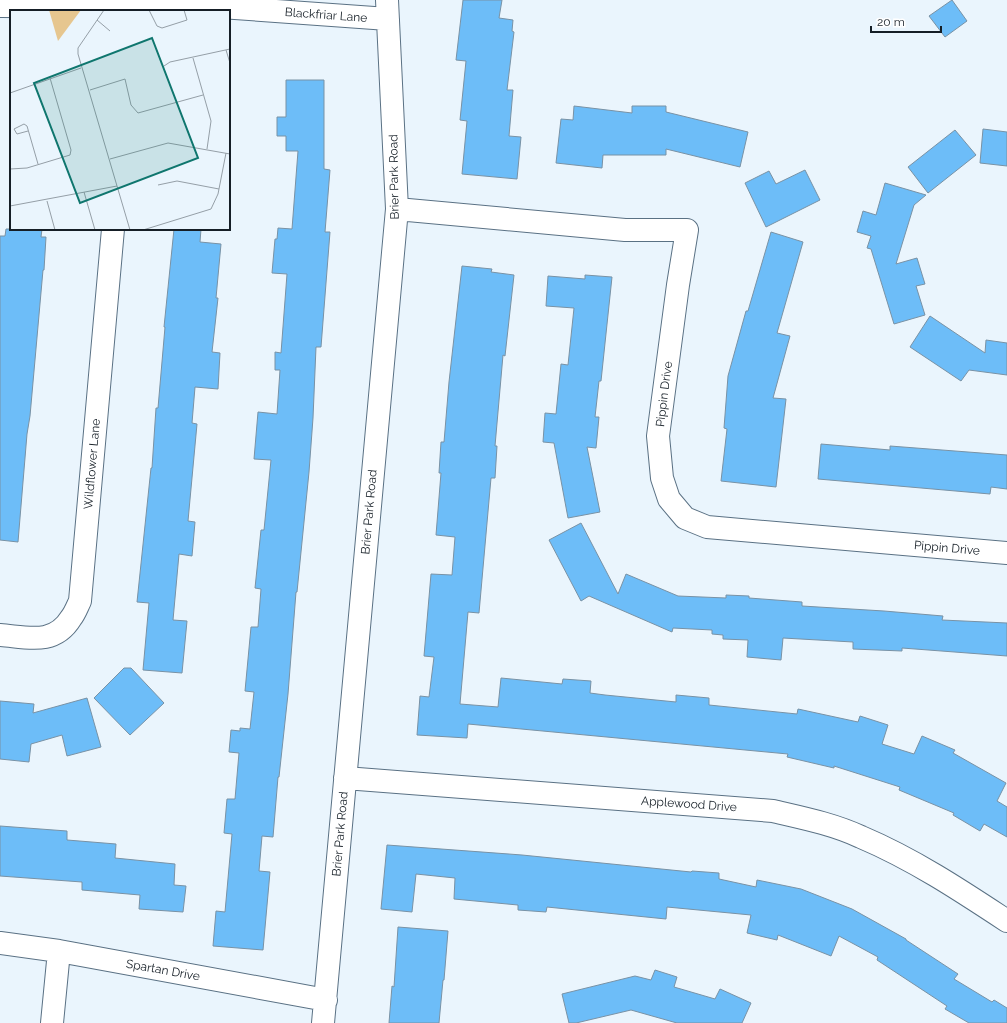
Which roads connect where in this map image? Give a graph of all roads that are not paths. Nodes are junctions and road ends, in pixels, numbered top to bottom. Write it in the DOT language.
graph roads {
  1 [pos="0,6"];
  2 [pos="132,9"];
  3 [pos="387,10"];
  4 [pos="397,209"];
  5 [pos="112,230"];
  6 [pos="1007,553"];
  7 [pos="0,635"];
  8 [pos="345,778"];
  9 [pos="1007,921"];
  10 [pos="0,943"];
  11 [pos="59,951"];
  12 [pos="326,1000"];
  13 [pos="52,1023"];
  14 [pos="323,1023"];
  1 -- 2 [label="street, Blackfriar Lane"];
  2 -- 3 [label="street, Blackfriar Lane"];
  3 -- 4 [label="street, Brier Park Road"];
  4 -- 6 [label="street, Pippin Drive"];
  4 -- 8 [label="street, Brier Park Road"];
  5 -- 7 [label="street, Wildflower Lane"];
  8 -- 9 [label="street, Applewood Drive"];
  8 -- 12 [label="street, Brier Park Road"];
  10 -- 11 [label="street, Spartan Drive"];
  11 -- 12 [label="street, Spartan Drive"];
  11 -- 13 [label="street"];
  12 -- 14 [label="street, Brier Park Road"];
}
